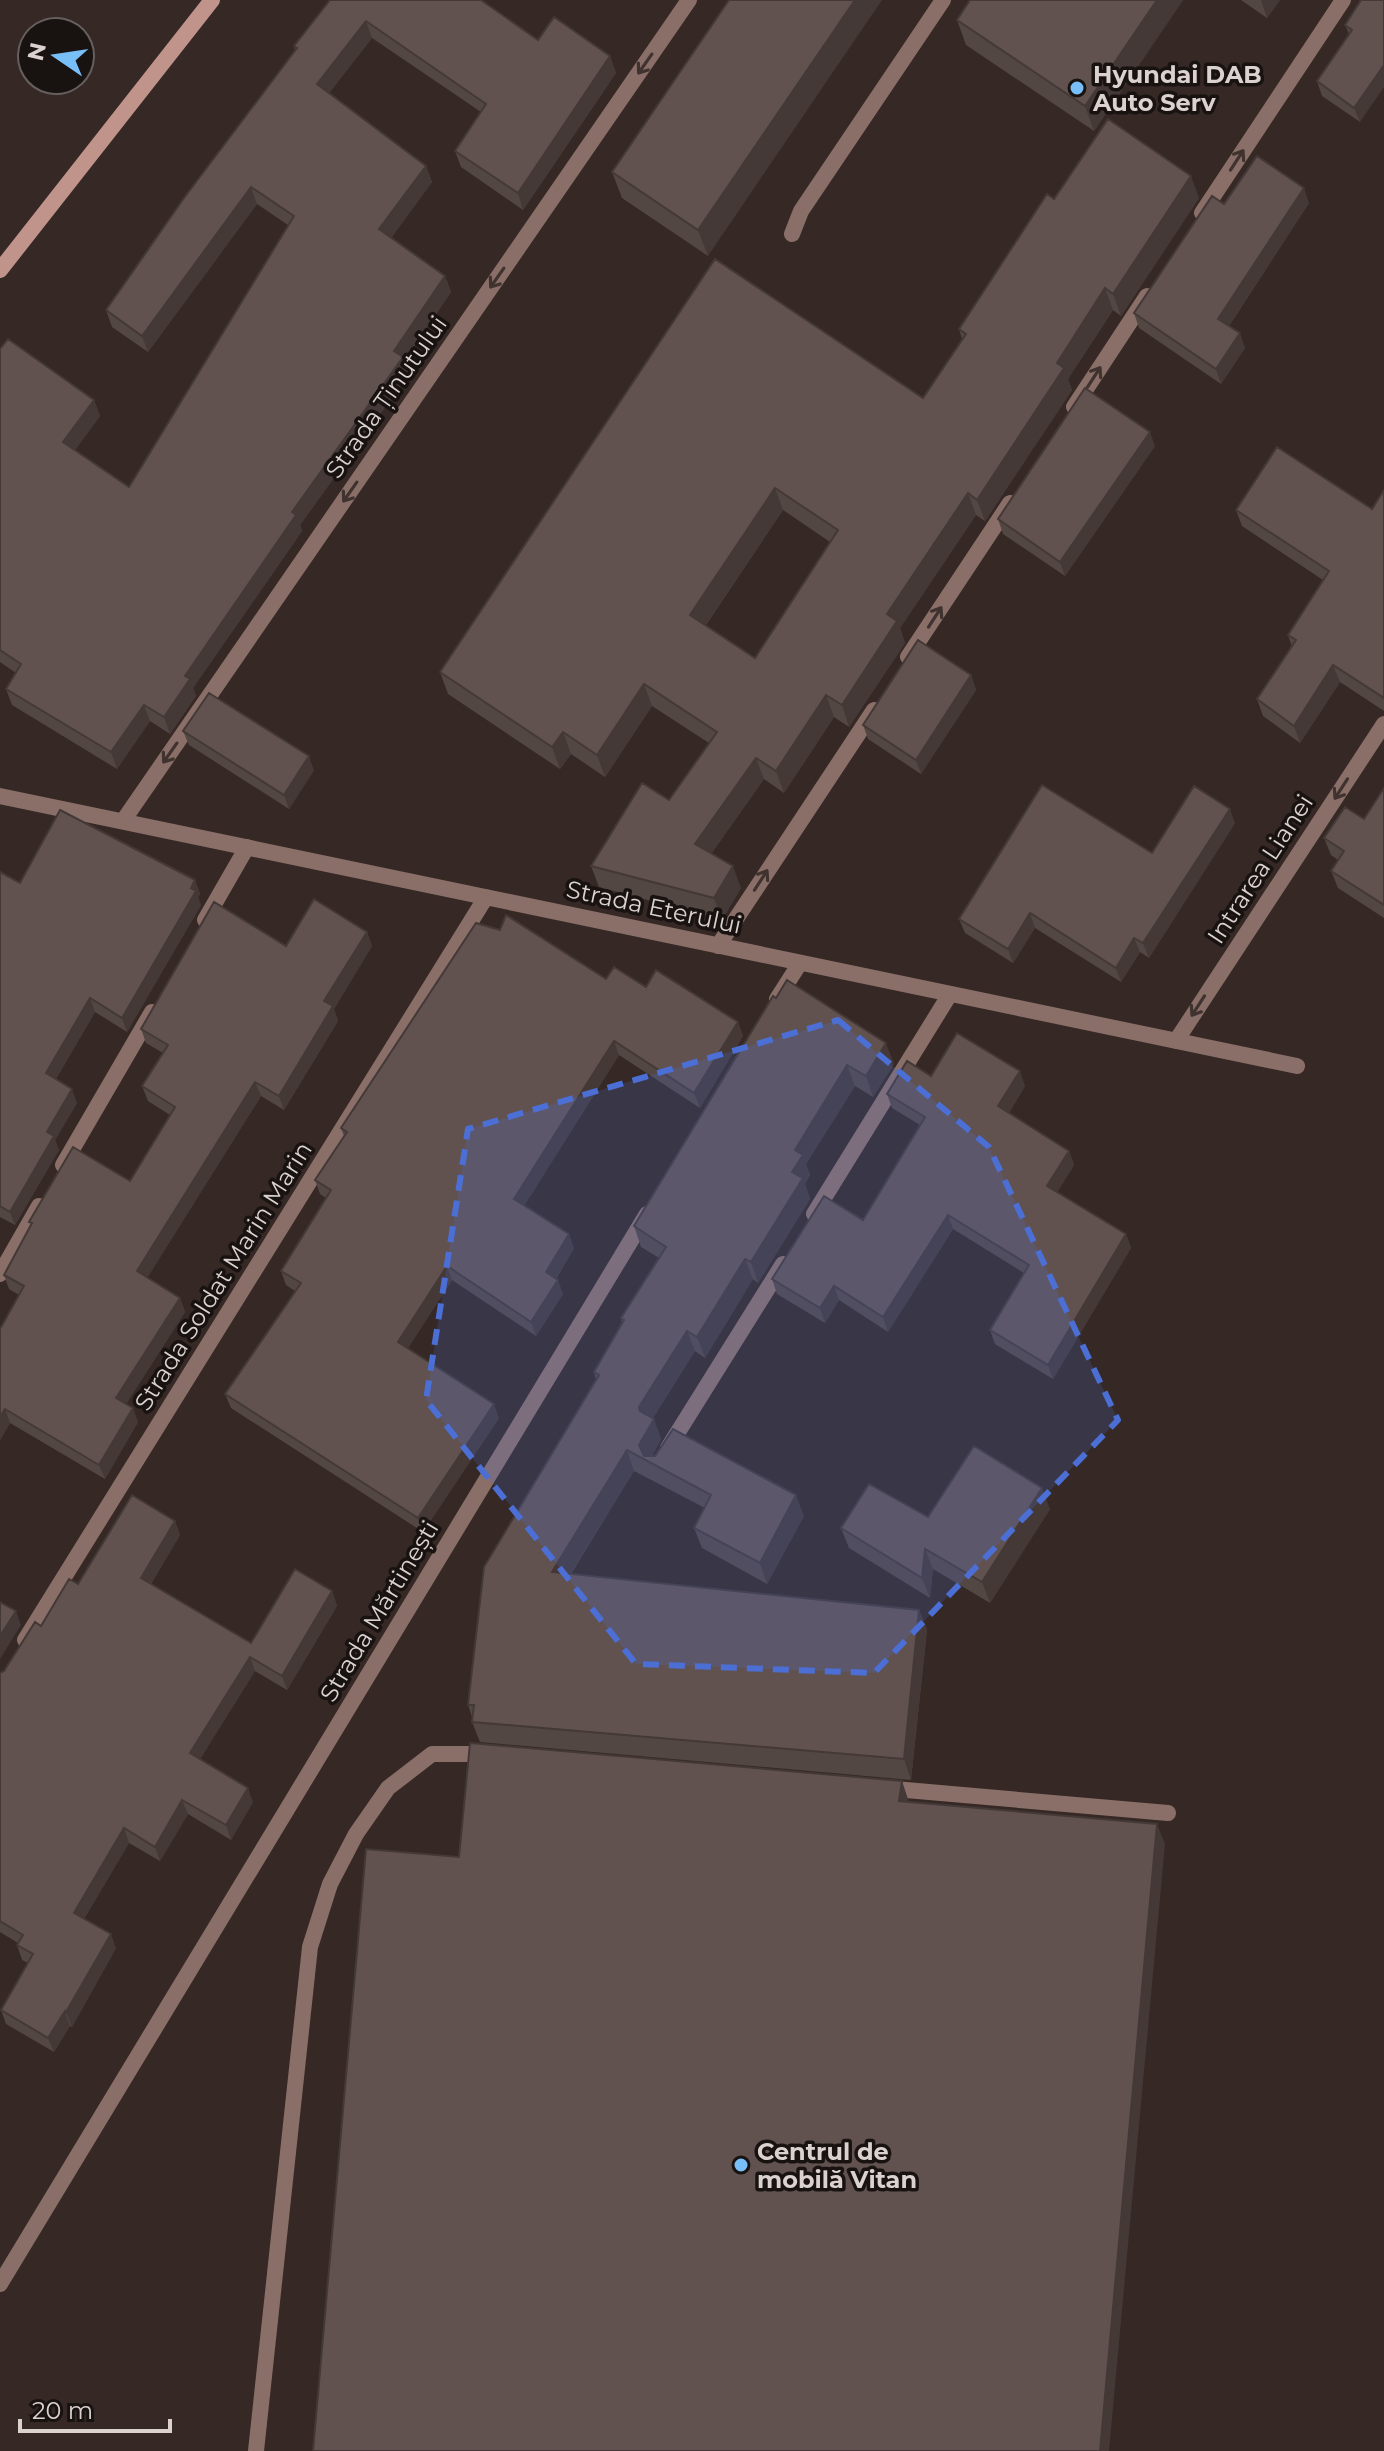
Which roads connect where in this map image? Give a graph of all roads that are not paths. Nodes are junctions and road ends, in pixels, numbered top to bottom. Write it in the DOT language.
graph roads {
  1 [pos="212,0"];
  2 [pos="689,0"];
  3 [pos="943,0"];
  4 [pos="1343,0"];
  5 [pos="1193,226"];
  6 [pos="792,234"];
  7 [pos="0,270"];
  8 [pos="1158,280"];
  9 [pos="1061,426"];
  10 [pos="1017,493"];
  11 [pos="903,666"];
  12 [pos="885,693"];
  13 [pos="1384,724"];
  14 [pos="0,796"];
  15 [pos="123,821"];
  16 [pos="247,847"];
  17 [pos="486,897"];
  18 [pos="199,930"];
  19 [pos="718,946"];
  20 [pos="800,963"];
  21 [pos="950,994"];
  22 [pos="159,999"];
  23 [pos="767,1017"];
  24 [pos="1176,1041"];
  25 [pos="1297,1066"];
  26 [pos="659,1194"];
  27 [pos="808,1224"];
  28 [pos="791,1251"];
  29 [pos="0,1274"];
  30 [pos="657,1467"];
  31 [pos="17,1653"];
  32 [pos="510,1756"];
  33 [pos="870,1787"];
  34 [pos="1168,1813"];
  35 [pos="0,2284"];
  36 [pos="256,2451"];
  1 -- 7 [label="street"];
  2 -- 15 [label="street, Strada Ținutului, one-way"];
  3 -- 6 [label="street"];
  5 -- 4 [label="street, one-way"];
  9 -- 8 [label="street, one-way"];
  11 -- 10 [label="street, one-way"];
  19 -- 12 [label="street, one-way"];
  13 -- 24 [label="street, Intrarea Lianei, one-way"];
  14 -- 15 [label="street, Strada Eterului"];
  15 -- 16 [label="street, Strada Eterului"];
  16 -- 17 [label="street, Strada Eterului"];
  16 -- 18 [label="street"];
  17 -- 19 [label="street, Strada Eterului"];
  17 -- 31 [label="street, Strada Soldat Marin Marin"];
  19 -- 20 [label="street, Strada Eterului"];
  20 -- 21 [label="street, Strada Eterului"];
  20 -- 23 [label="street"];
  21 -- 24 [label="street, Strada Eterului"];
  21 -- 27 [label="street"];
  22 -- 29 [label="street"];
  24 -- 25 [label="street, Strada Eterului"];
  26 -- 35 [label="street, Strada Mărtinești"];
  28 -- 30 [label="street"];
  32 -- 36 [label="street"];
  33 -- 34 [label="street"];
}
